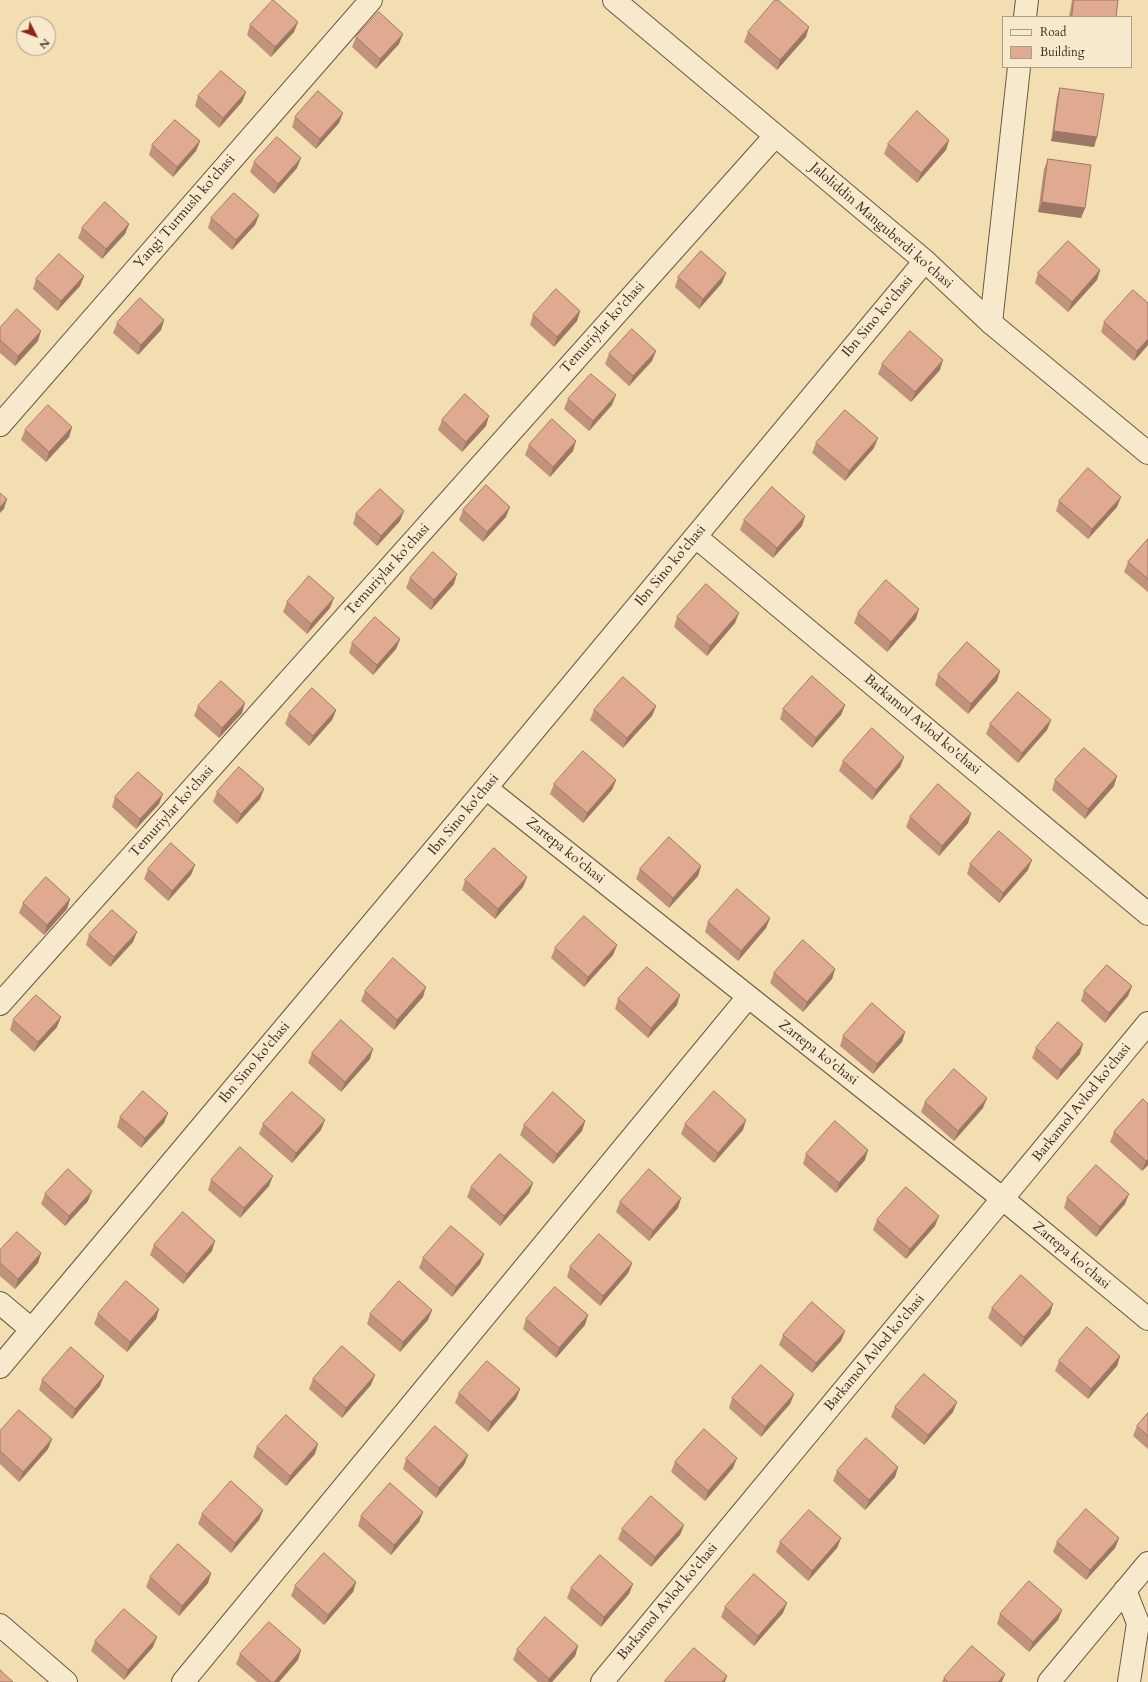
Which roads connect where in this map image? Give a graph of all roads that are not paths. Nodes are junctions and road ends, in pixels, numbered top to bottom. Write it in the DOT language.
graph roads {
  1 [pos="370,0"];
  2 [pos="614,0"];
  3 [pos="1027,0"];
  4 [pos="1025,16"];
  5 [pos="1019,68"];
  6 [pos="775,136"];
  7 [pos="925,261"];
  8 [pos="991,323"];
  9 [pos="0,425"];
  10 [pos="1148,453"];
  11 [pos="696,536"];
  12 [pos="486,788"];
  13 [pos="1148,914"];
  14 [pos="748,997"];
  15 [pos="0,1004"];
  16 [pos="1148,1023"];
  17 [pos="1003,1199"];
  18 [pos="0,1303"];
  19 [pos="1148,1319"];
  20 [pos="31,1329"];
  21 [pos="0,1367"];
  22 [pos="1148,1563"];
  23 [pos="1125,1590"];
  24 [pos="0,1625"];
  25 [pos="66,1682"];
  26 [pos="184,1682"];
  27 [pos="602,1682"];
  28 [pos="1049,1682"];
  29 [pos="1129,1682"];
  1 -- 9 [label="street, Yangi Turmush ko'chasi"];
  2 -- 6 [label="street, Jaloliddin Manguberdi ko'chasi"];
  3 -- 4 [label="street"];
  5 -- 8 [label="street"];
  6 -- 7 [label="street, Jaloliddin Manguberdi ko'chasi"];
  6 -- 15 [label="street, Temuriylar ko'chasi"];
  7 -- 8 [label="street, Jaloliddin Manguberdi ko'chasi"];
  7 -- 11 [label="street, Ibn Sino ko'chasi"];
  8 -- 10 [label="street, Jaloliddin Manguberdi ko'chasi"];
  11 -- 12 [label="street, Ibn Sino ko'chasi"];
  11 -- 13 [label="street, Barkamol Avlod ko'chasi"];
  12 -- 14 [label="street, Zartepa ko'chasi"];
  12 -- 20 [label="street, Ibn Sino ko'chasi"];
  14 -- 17 [label="street, Zartepa ko'chasi"];
  14 -- 26 [label="street"];
  16 -- 17 [label="street, Barkamol Avlod ko'chasi"];
  17 -- 19 [label="street, Zartepa ko'chasi"];
  17 -- 27 [label="street, Barkamol Avlod ko'chasi"];
  18 -- 20 [label="street"];
  20 -- 21 [label="street, Ibn Sino ko'chasi"];
  22 -- 23 [label="street"];
  23 -- 28 [label="street"];
  23 -- 29 [label="street"];
  24 -- 25 [label="street"];
}
